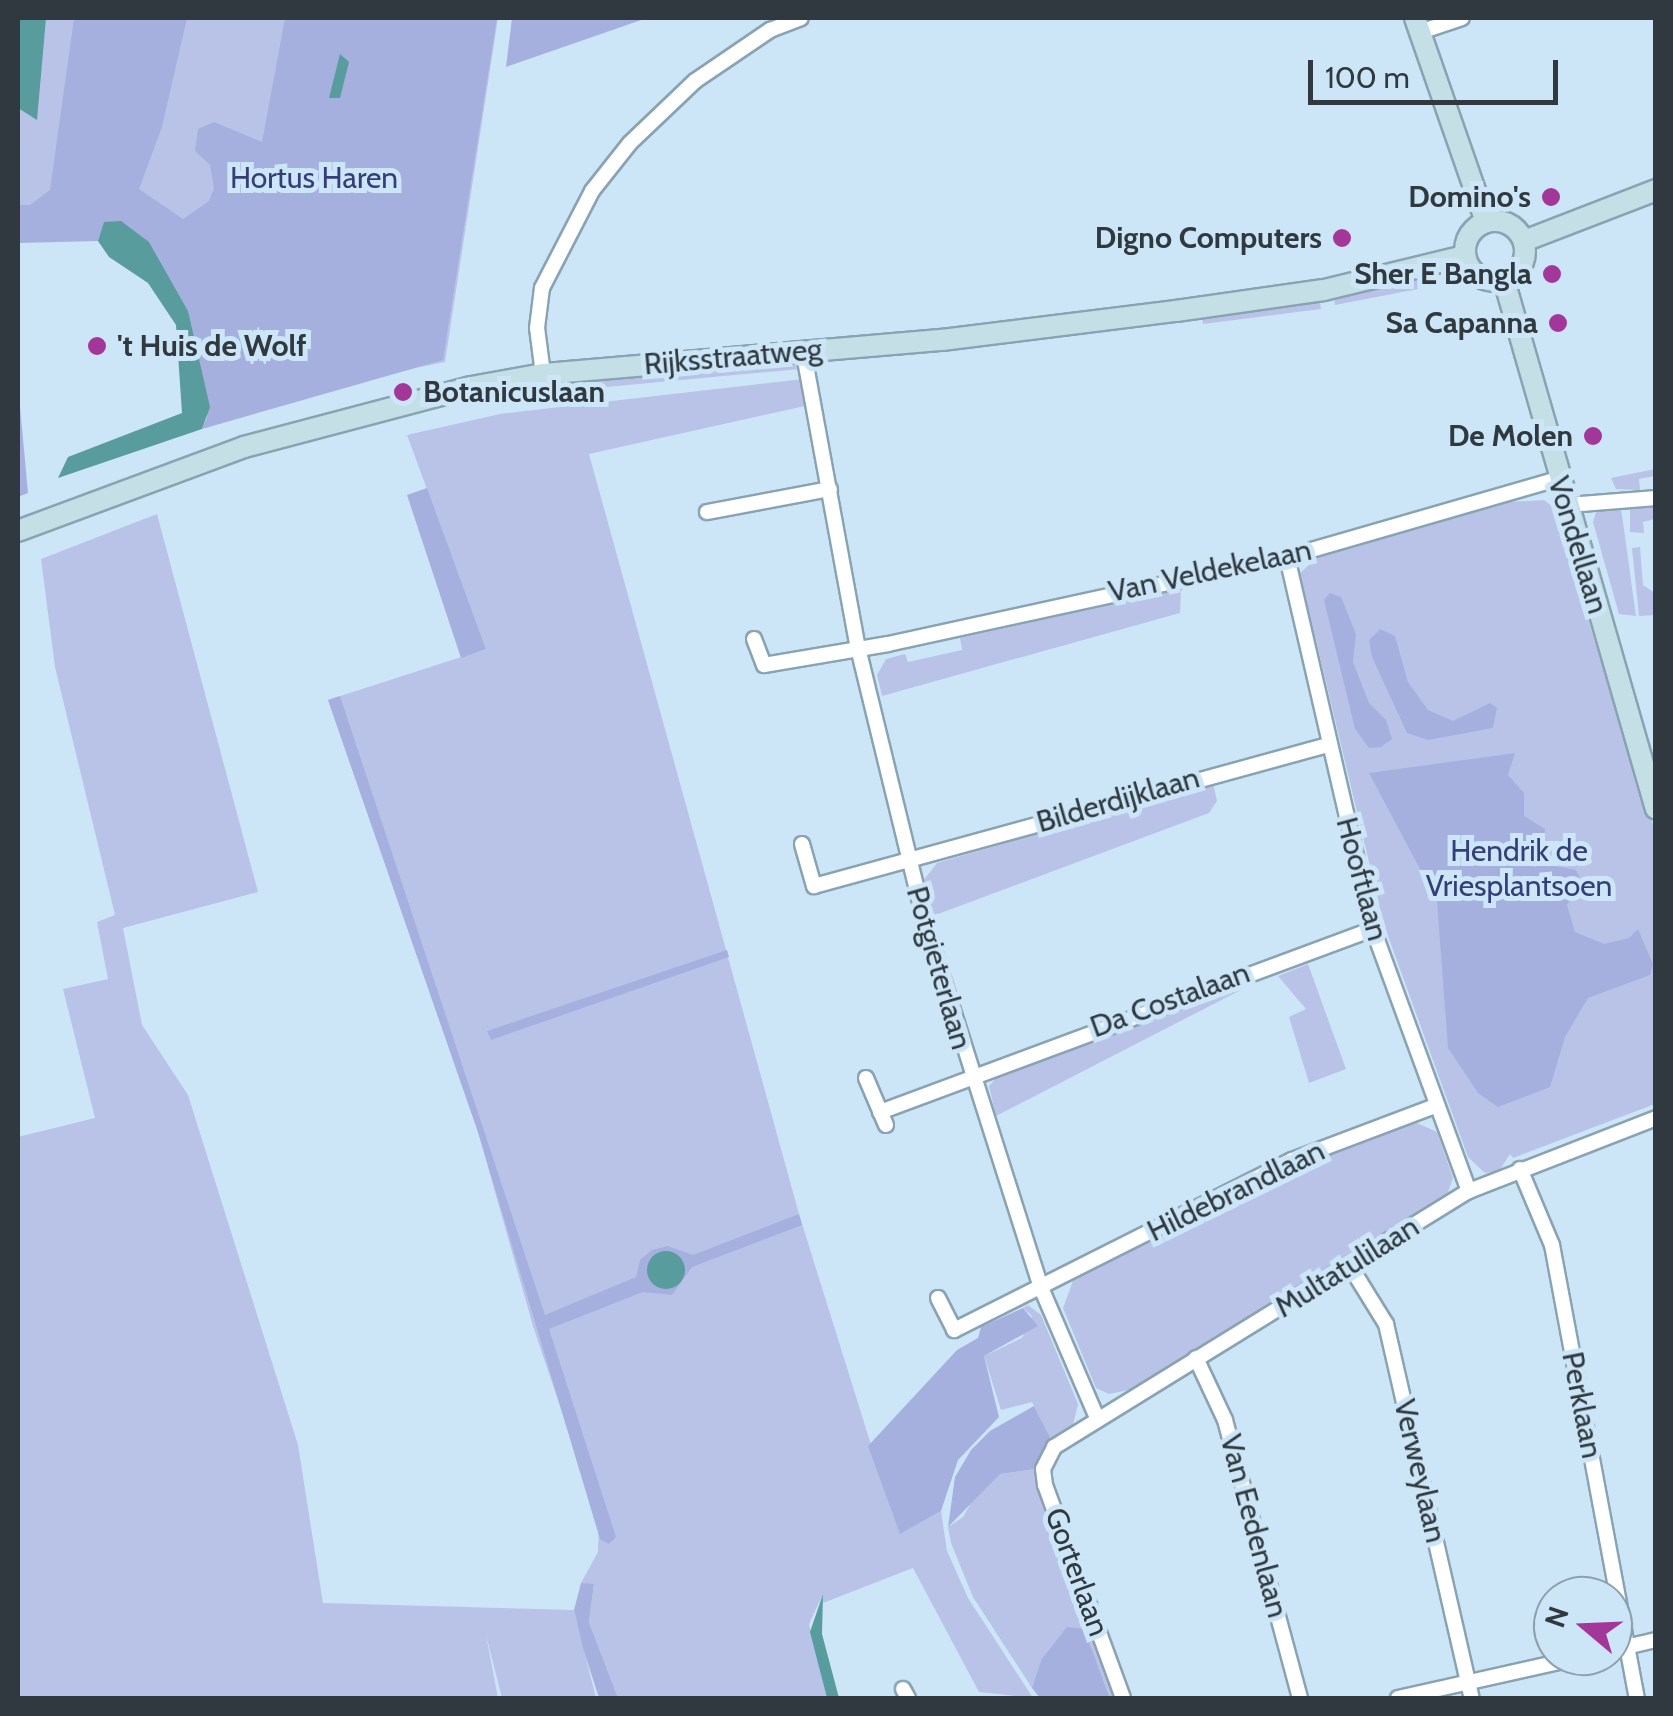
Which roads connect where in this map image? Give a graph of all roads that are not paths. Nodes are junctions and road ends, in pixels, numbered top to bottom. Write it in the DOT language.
graph roads {
  1 [pos="801,18"];
  2 [pos="1462,18"];
  3 [pos="1417,25"];
  4 [pos="1656,190"];
  5 [pos="1486,222"];
  6 [pos="1524,241"];
  7 [pos="1466,256"];
  8 [pos="1504,280"];
  9 [pos="802,349"];
  10 [pos="543,374"];
  11 [pos="1558,478"];
  12 [pos="830,489"];
  13 [pos="1656,498"];
  14 [pos="1568,505"];
  15 [pos="707,512"];
  16 [pos="18,531"];
  17 [pos="1287,557"];
  18 [pos="754,639"];
  19 [pos="858,648"];
  20 [pos="1328,746"];
  21 [pos="1656,809"];
  22 [pos="802,844"];
  23 [pos="908,860"];
  24 [pos="1372,930"];
  25 [pos="970,1077"];
  26 [pos="866,1078"];
  27 [pos="1436,1106"];
  28 [pos="1656,1118"];
  29 [pos="1520,1169"];
  30 [pos="1469,1191"];
  31 [pos="1350,1266"];
  32 [pos="1042,1290"];
  33 [pos="938,1298"];
  34 [pos="1196,1358"];
  35 [pos="1097,1418"];
  36 [pos="1054,1447"];
  37 [pos="1609,1576"];
  38 [pos="1533,1672"];
  39 [pos="1470,1691"];
  40 [pos="1123,1698"];
  41 [pos="1300,1698"];
  42 [pos="1398,1698"];
  1 -- 10 [label="street"];
  2 -- 3 [label="street"];
  3 -- 5 [label="main road"];
  4 -- 6 [label="main road"];
  5 -- 6 [label="main road"];
  5 -- 7 [label="main road"];
  6 -- 8 [label="main road"];
  7 -- 8 [label="main road"];
  7 -- 9 [label="main road, Rijksstraatweg"];
  8 -- 11 [label="main road, Vondellaan"];
  9 -- 10 [label="main road, Rijksstraatweg"];
  9 -- 12 [label="street, Potgieterlaan"];
  10 -- 16 [label="main road, Rijksstraatweg"];
  11 -- 14 [label="main road, Vondellaan"];
  11 -- 17 [label="street, Van Veldekelaan"];
  12 -- 15 [label="street"];
  12 -- 19 [label="street, Potgieterlaan"];
  13 -- 14 [label="street"];
  14 -- 21 [label="main road, Vondellaan"];
  17 -- 19 [label="street, Van Veldekelaan"];
  17 -- 20 [label="street, Hooftlaan"];
  18 -- 19 [label="street"];
  19 -- 23 [label="street, Potgieterlaan"];
  20 -- 23 [label="street, Bilderdijklaan"];
  20 -- 24 [label="street, Hooftlaan"];
  22 -- 23 [label="street, Potgieterlaan"];
  23 -- 25 [label="street, Potgieterlaan"];
  24 -- 25 [label="street, Da Costalaan"];
  24 -- 27 [label="street, Hooftlaan"];
  25 -- 26 [label="street, Potgieterlaan"];
  25 -- 32 [label="street, Potgieterlaan"];
  27 -- 30 [label="street, Hooftlaan"];
  27 -- 32 [label="street, Hildebrandlaan"];
  28 -- 29 [label="street, Multatulilaan"];
  29 -- 30 [label="street, Multatulilaan"];
  29 -- 37 [label="street, Perklaan"];
  30 -- 31 [label="street, Multatulilaan"];
  31 -- 34 [label="street, Multatulilaan"];
  31 -- 39 [label="street, Verweylaan"];
  32 -- 33 [label="street"];
  32 -- 35 [label="street, Potgieterlaan"];
  34 -- 35 [label="street, Multatulilaan"];
  34 -- 41 [label="street, Van Eedenlaan"];
  35 -- 36 [label="street, Multatulilaan"];
  36 -- 40 [label="street, Gorterlaan"];
  38 -- 39 [label="street"];
  39 -- 42 [label="street"];
}
